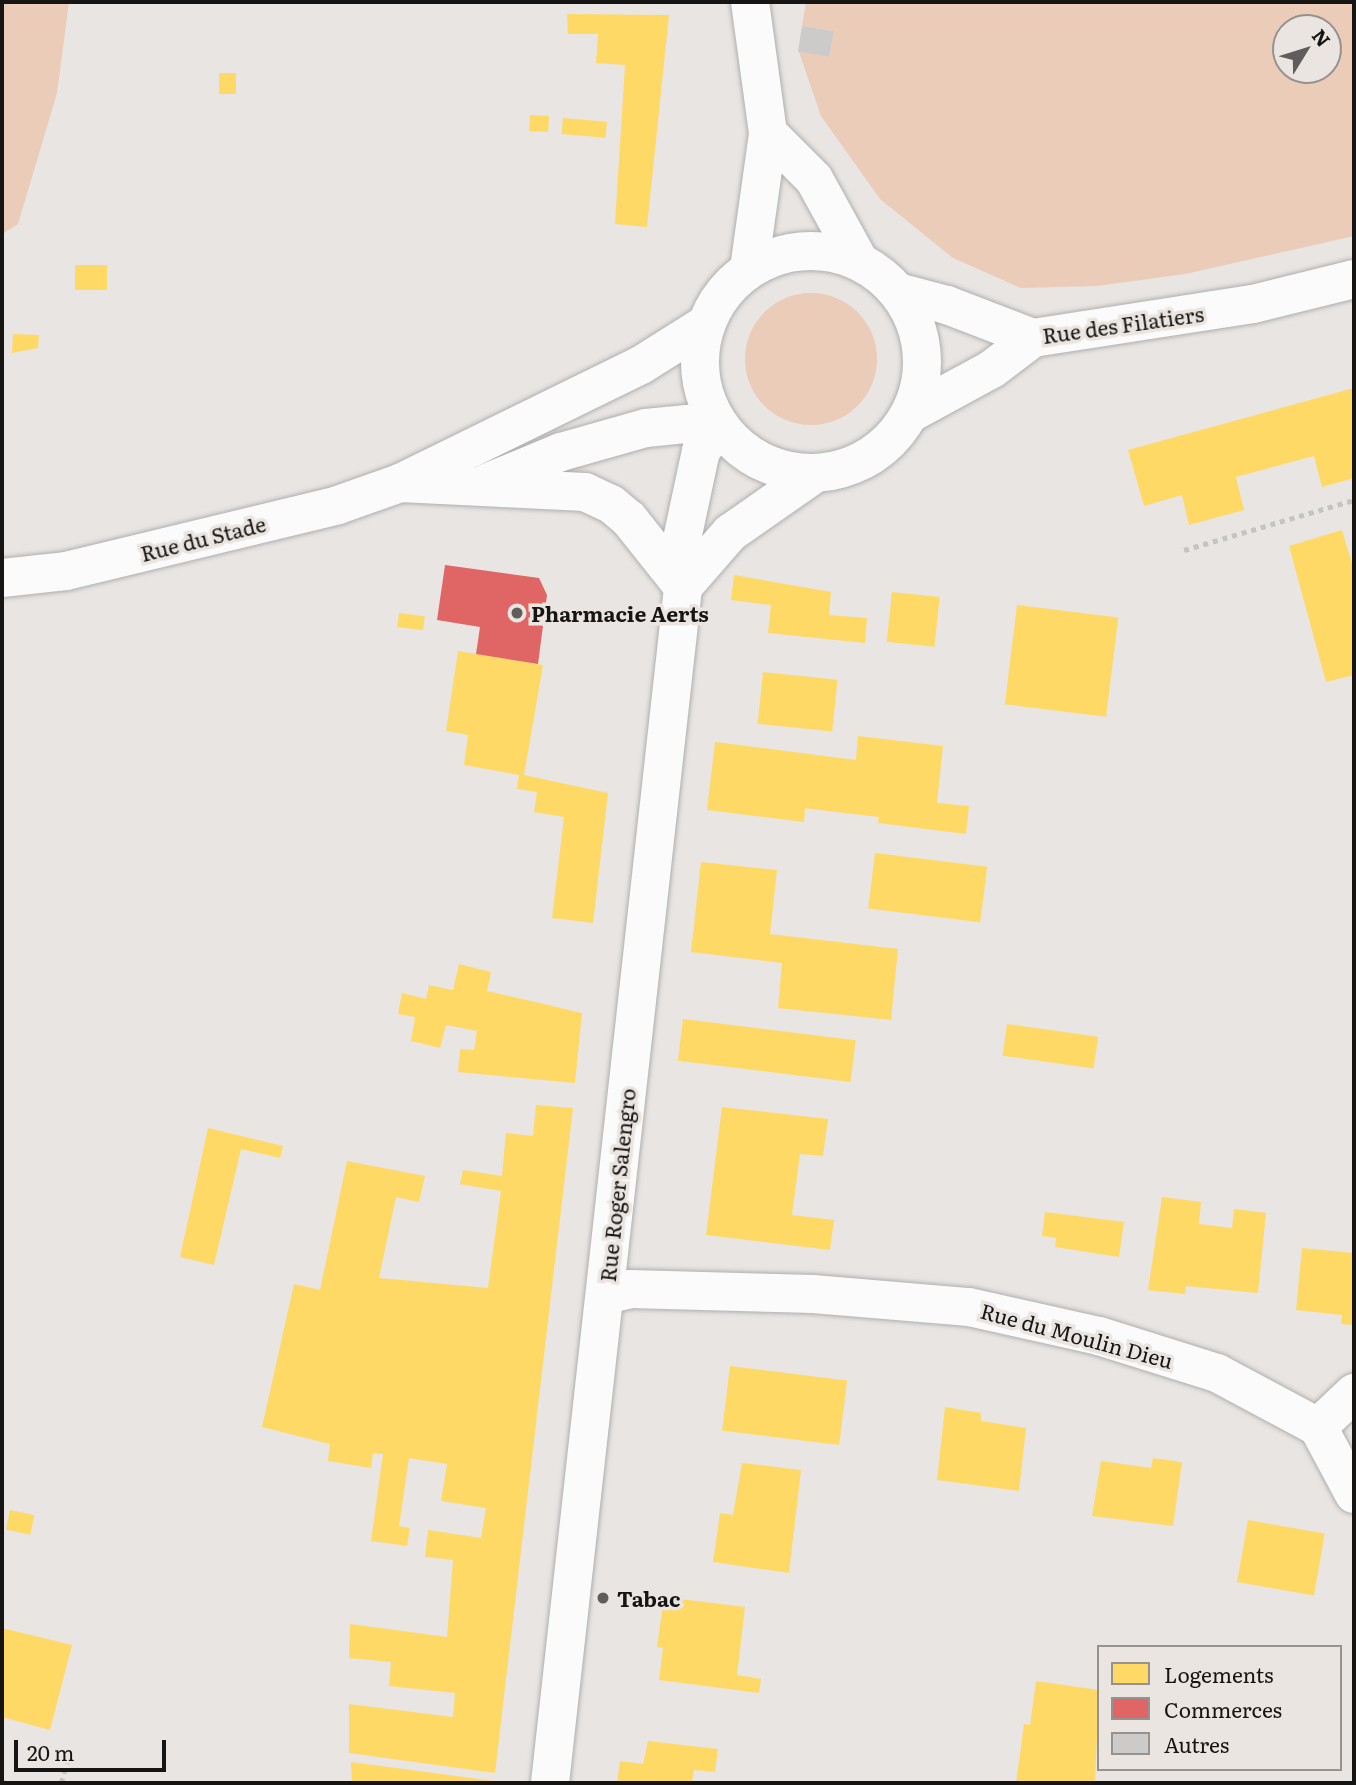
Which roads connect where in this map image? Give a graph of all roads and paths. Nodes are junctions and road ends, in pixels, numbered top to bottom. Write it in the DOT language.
graph roads {
  1 [pos="750,2"];
  2 [pos="768,133"];
  3 [pos="859,261"];
  4 [pos="749,269"];
  5 [pos="1354,279"];
  6 [pos="898,292"];
  7 [pos="706,324"];
  8 [pos="1032,338"];
  9 [pos="911,413"];
  10 [pos="718,423"];
  11 [pos="816,473"];
  12 [pos="400,483"];
  13 [pos="471,489"];
  14 [pos="1354,500"];
  15 [pos="1184,550"];
  16 [pos="2,578"];
  17 [pos="683,587"];
  18 [pos="605,1295"];
  19 [pos="1354,1393"];
  20 [pos="1318,1427"];
  21 [pos="1354,1494"];
  22 [pos="68,1758"];
  23 [pos="2,1782"];
  24 [pos="8,1783"];
  25 [pos="61,1783"];
  26 [pos="550,1783"];
  1 -- 2 [label="street"];
  2 -- 3 [label="street"];
  2 -- 4 [label="street"];
  3 -- 4 [label="street"];
  3 -- 6 [label="street"];
  4 -- 7 [label="street"];
  5 -- 8 [label="street, Rue des Filatiers"];
  6 -- 8 [label="street"];
  6 -- 9 [label="street"];
  7 -- 10 [label="street"];
  7 -- 12 [label="street, Rue du Stade"];
  8 -- 9 [label="street, Rue des Filatiers"];
  9 -- 11 [label="street"];
  10 -- 11 [label="street"];
  10 -- 13 [label="street, Rue du Stade"];
  10 -- 17 [label="street, Rue Roger Salengro"];
  11 -- 17 [label="street"];
  12 -- 13 [label="street, Rue du Stade"];
  12 -- 16 [label="street, Rue du Stade"];
  13 -- 17 [label="street, Rue du Stade"];
  14 -- 15 [label="path"];
  17 -- 18 [label="street, Rue Roger Salengro"];
  18 -- 20 [label="street, Rue du Moulin Dieu"];
  18 -- 26 [label="street, Rue Roger Salengro"];
  19 -- 20 [label="street"];
  20 -- 21 [label="street"];
  22 -- 25 [label="path"];
  23 -- 24 [label="path"];
}
